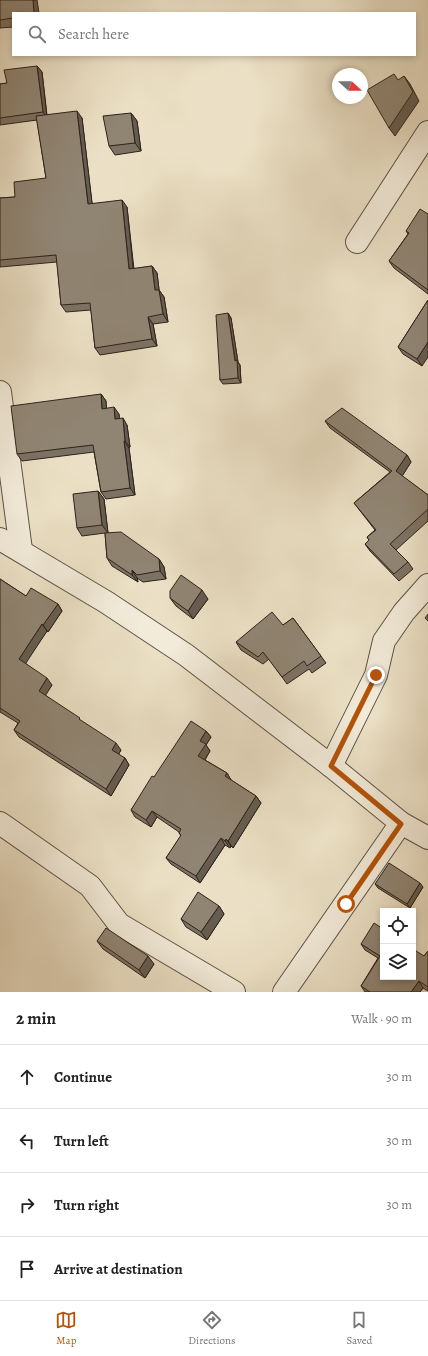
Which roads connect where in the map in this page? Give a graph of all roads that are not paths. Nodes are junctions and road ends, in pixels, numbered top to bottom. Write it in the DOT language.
graph roads {
  1 [pos="428,132"];
  2 [pos="357,242"];
  3 [pos="0,392"];
  4 [pos="0,539"];
  5 [pos="21,550"];
  6 [pos="428,585"];
  7 [pos="331,766"];
  8 [pos="0,823"];
  9 [pos="401,824"];
  10 [pos="428,838"];
  11 [pos="234,992"];
  12 [pos="284,992"];
  1 -- 2 [label="street"];
  3 -- 5 [label="street"];
  4 -- 5 [label="street"];
  5 -- 7 [label="street"];
  6 -- 7 [label="street"];
  7 -- 9 [label="street"];
  8 -- 11 [label="street"];
  9 -- 10 [label="street"];
  9 -- 12 [label="street"];
}
